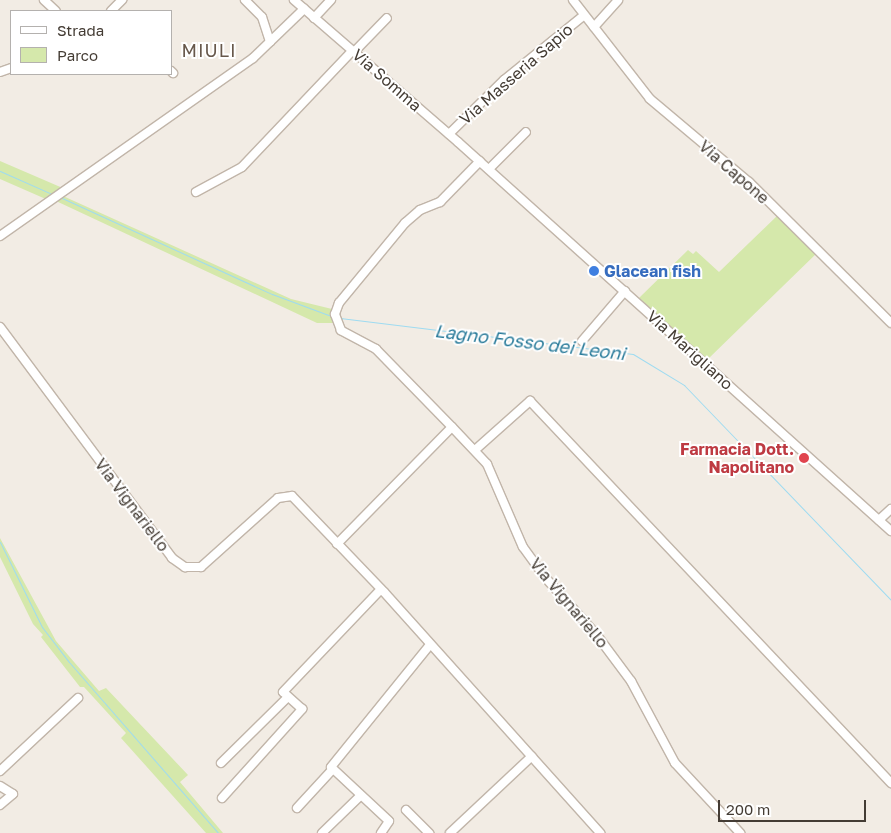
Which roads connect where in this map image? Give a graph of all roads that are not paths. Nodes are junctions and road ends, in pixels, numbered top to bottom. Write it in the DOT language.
graph roads {
  1 [pos="44,0"];
  2 [pos="122,0"];
  3 [pos="244,0"];
  4 [pos="294,0"];
  5 [pos="331,0"];
  6 [pos="573,0"];
  7 [pos="618,0"];
  8 [pos="55,10"];
  9 [pos="112,10"];
  10 [pos="304,10"];
  11 [pos="583,16"];
  12 [pos="314,18"];
  13 [pos="387,18"];
  14 [pos="594,27"];
  15 [pos="270,42"];
  16 [pos="353,51"];
  17 [pos="526,132"];
  18 [pos="449,134"];
  19 [pos="480,161"];
  20 [pos="488,169"];
  21 [pos="196,192"];
  22 [pos="0,236"];
  23 [pos="625,291"];
  24 [pos="891,323"];
  25 [pos="0,327"];
  26 [pos="582,341"];
  27 [pos="452,427"];
  28 [pos="475,450"];
  29 [pos="891,509"];
  30 [pos="879,520"];
  31 [pos="891,531"];
  32 [pos="337,544"];
  33 [pos="380,589"];
  34 [pos="428,646"];
  35 [pos="288,696"];
  36 [pos="78,698"];
  37 [pos="532,756"];
  38 [pos="221,763"];
  39 [pos="332,770"];
  40 [pos="0,772"];
  41 [pos="891,783"];
  42 [pos="0,786"];
  43 [pos="360,796"];
  44 [pos="222,798"];
  45 [pos="0,805"];
  46 [pos="297,808"];
  47 [pos="406,810"];
  48 [pos="322,833"];
  49 [pos="381,833"];
  50 [pos="429,833"];
  51 [pos="450,833"];
  52 [pos="600,833"];
  53 [pos="740,833"];
  1 -- 8 [label="street"];
  2 -- 9 [label="street"];
  3 -- 15 [label="street"];
  4 -- 10 [label="street, Via Somma"];
  5 -- 12 [label="street"];
  6 -- 11 [label="street, Via Capone"];
  7 -- 14 [label="street"];
  10 -- 12 [label="street, Via Somma"];
  10 -- 15 [label="street"];
  11 -- 14 [label="street, Via Capone"];
  11 -- 18 [label="street, Via Masseria Sapio"];
  12 -- 16 [label="street, Via Somma"];
  13 -- 16 [label="street"];
  14 -- 24 [label="street, Via Capone"];
  15 -- 22 [label="street"];
  16 -- 18 [label="street, Via Somma"];
  16 -- 21 [label="street"];
  17 -- 20 [label="street"];
  18 -- 19 [label="street, Via Somma"];
  19 -- 20 [label="street, Via Marigliano"];
  19 -- 27 [label="street, Via Vignariello"];
  20 -- 23 [label="street, Via Marigliano"];
  23 -- 26 [label="street"];
  23 -- 30 [label="street, Via Marigliano"];
  25 -- 32 [label="street, Via Vignariello"];
  27 -- 28 [label="street, Via Vignariello"];
  27 -- 32 [label="street"];
  28 -- 41 [label="street"];
  28 -- 53 [label="street, Via Vignariello"];
  29 -- 30 [label="street"];
  30 -- 31 [label="street, Via Marigliano"];
  32 -- 33 [label="street, Via Vignariello"];
  33 -- 34 [label="street, Via Vignariello"];
  33 -- 35 [label="street"];
  34 -- 37 [label="street, Via Vignariello"];
  34 -- 39 [label="street"];
  35 -- 38 [label="street"];
  35 -- 44 [label="street"];
  36 -- 40 [label="street"];
  37 -- 51 [label="street"];
  37 -- 52 [label="street, Via Vignariello"];
  39 -- 43 [label="street"];
  39 -- 46 [label="street"];
  42 -- 45 [label="street"];
  43 -- 48 [label="street"];
  43 -- 49 [label="street"];
  47 -- 50 [label="street"];
}
